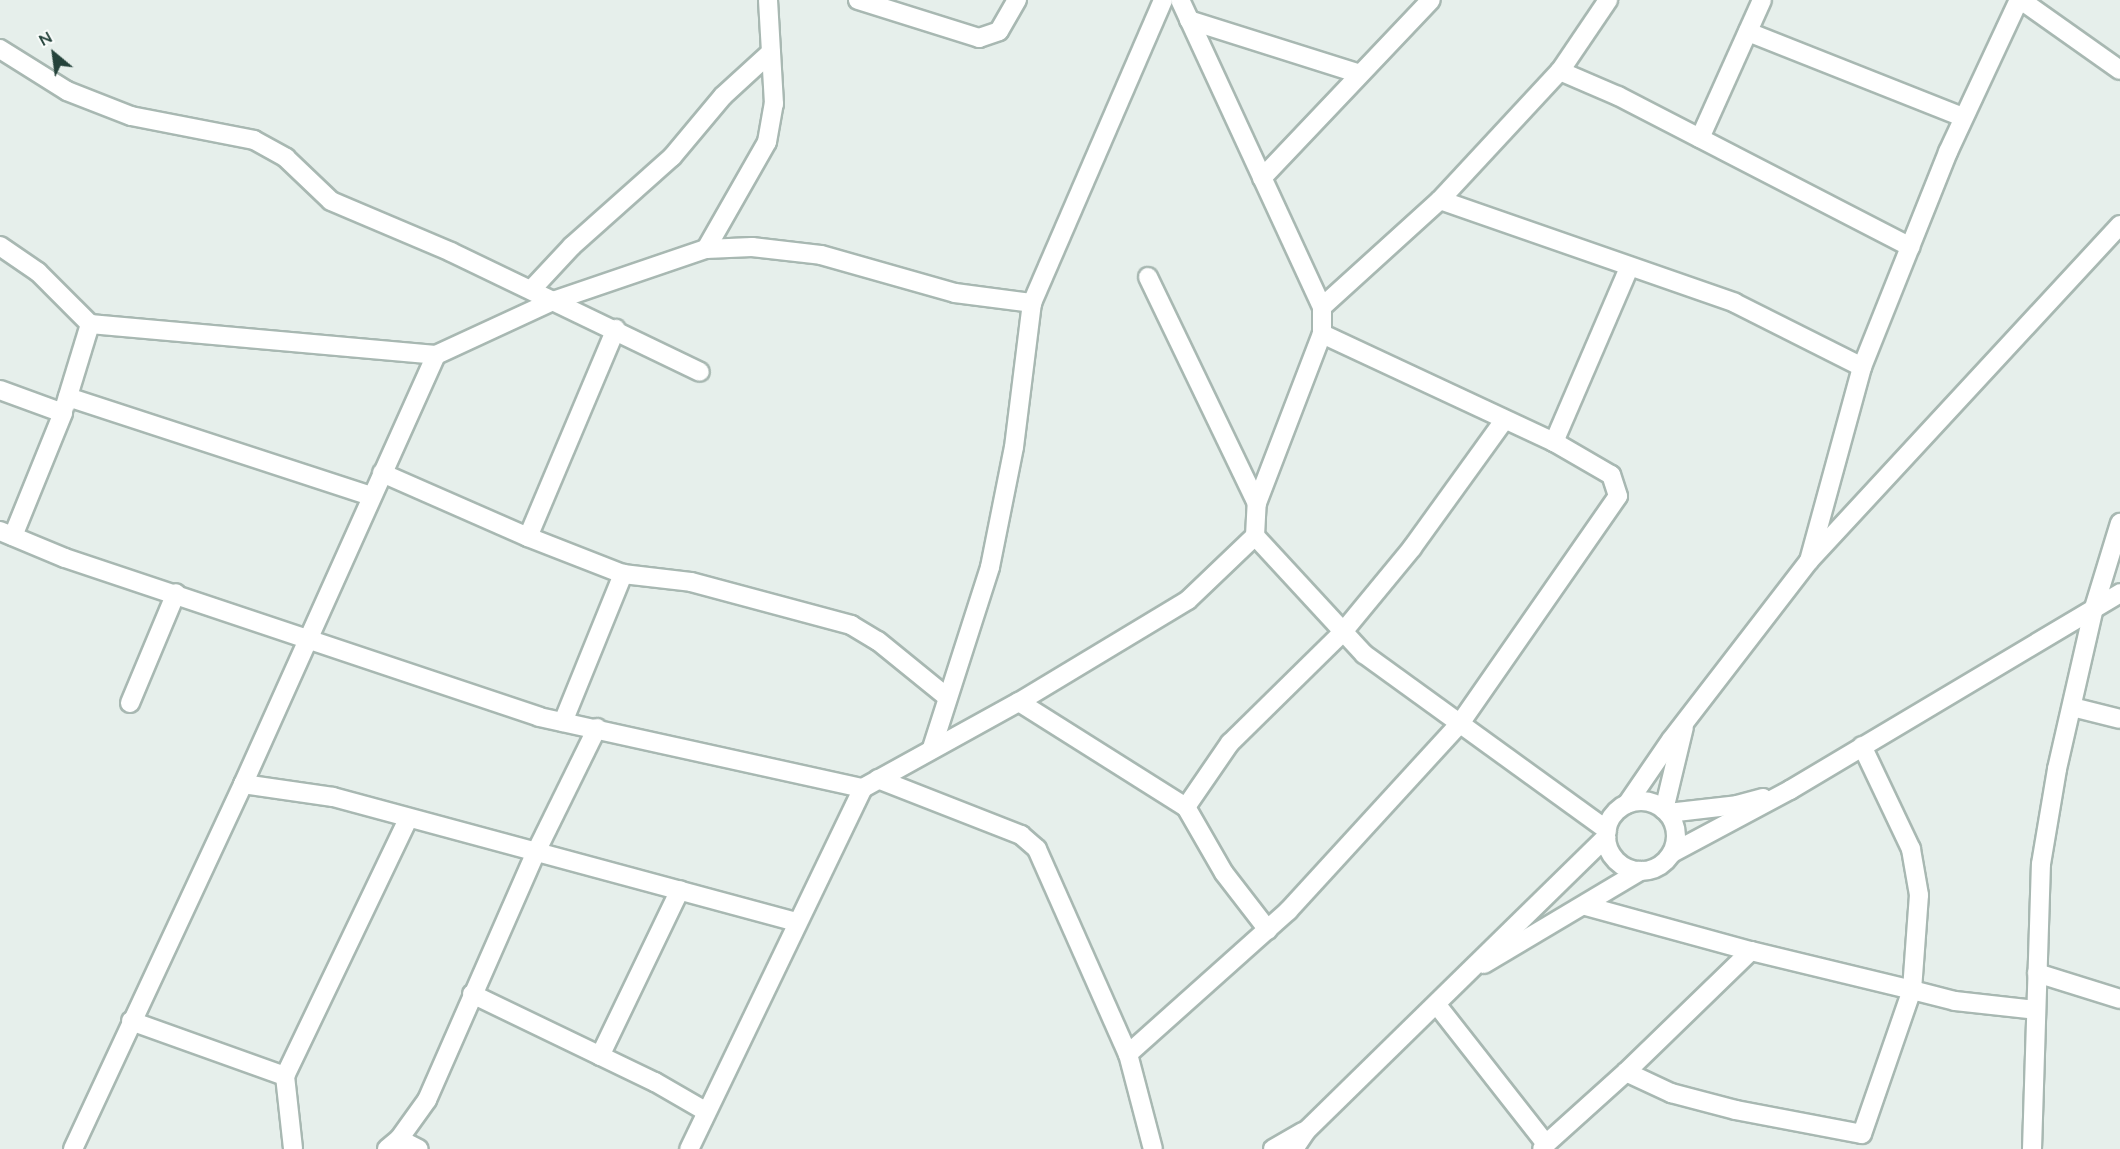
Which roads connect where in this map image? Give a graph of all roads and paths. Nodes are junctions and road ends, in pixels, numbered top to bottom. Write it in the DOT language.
graph roads {
  1 [pos="768,0"];
  2 [pos="858,0"];
  3 [pos="1017,0"];
  4 [pos="1163,0"];
  5 [pos="1180,0"];
  6 [pos="1431,0"];
  7 [pos="1608,0"];
  8 [pos="1762,0"];
  9 [pos="2020,0"];
  10 [pos="1189,20"];
  11 [pos="1748,32"];
  12 [pos="0,49"];
  13 [pos="771,52"];
  14 [pos="2120,70"];
  15 [pos="1560,71"];
  16 [pos="1360,74"];
  17 [pos="1963,117"];
  18 [pos="1700,138"];
  19 [pos="1262,178"];
  20 [pos="1440,200"];
  21 [pos="2120,225"];
  22 [pos="0,246"];
  23 [pos="1910,247"];
  24 [pos="706,249"];
  25 [pos="1629,268"];
  26 [pos="1148,277"];
  27 [pos="531,290"];
  28 [pos="552,301"];
  29 [pos="1032,303"];
  30 [pos="1322,308"];
  31 [pos="90,324"];
  32 [pos="616,329"];
  33 [pos="1322,334"];
  34 [pos="436,355"];
  35 [pos="1862,367"];
  36 [pos="700,372"];
  37 [pos="0,390"];
  38 [pos="65,405"];
  39 [pos="1503,422"];
  40 [pos="1554,442"];
  41 [pos="382,473"];
  42 [pos="371,496"];
  43 [pos="1257,503"];
  44 [pos="2120,523"];
  45 [pos="7,533"];
  46 [pos="1255,536"];
  47 [pos="528,537"];
  48 [pos="1809,561"];
  49 [pos="622,574"];
  50 [pos="176,593"];
  51 [pos="2120,593"];
  52 [pos="2094,608"];
  53 [pos="1342,633"];
  54 [pos="308,639"];
  55 [pos="947,697"];
  56 [pos="1019,702"];
  57 [pos="130,703"];
  58 [pos="2072,707"];
  59 [pos="1686,719"];
  60 [pos="2120,719"];
  61 [pos="563,722"];
  62 [pos="1461,722"];
  63 [pos="597,728"];
  64 [pos="1862,746"];
  65 [pos="932,748"];
  66 [pos="870,783"];
  67 [pos="243,784"];
  68 [pos="1790,790"];
  69 [pos="1627,804"];
  70 [pos="1186,807"];
  71 [pos="1666,811"];
  72 [pos="408,819"];
  73 [pos="1607,833"];
  74 [pos="537,850"];
  75 [pos="1672,853"];
  76 [pos="1640,871"];
  77 [pos="680,890"];
  78 [pos="1587,906"];
  79 [pos="797,922"];
  80 [pos="1268,930"];
  81 [pos="1750,951"];
  82 [pos="2037,973"];
  83 [pos="1464,975"];
  84 [pos="1912,990"];
  85 [pos="472,994"];
  86 [pos="2120,999"];
  87 [pos="1437,1005"];
  88 [pos="2036,1010"];
  89 [pos="131,1021"];
  90 [pos="1128,1054"];
  91 [pos="600,1056"];
  92 [pos="1626,1072"];
  93 [pos="285,1076"];
  94 [pos="705,1111"];
  95 [pos="1307,1130"];
  96 [pos="1861,1141"];
  97 [pos="393,1144"];
  98 [pos="1544,1146"];
  99 [pos="73,1149"];
  100 [pos="293,1149"];
  101 [pos="419,1149"];
  102 [pos="689,1149"];
  103 [pos="1153,1149"];
  104 [pos="1273,1149"];
  105 [pos="1294,1149"];
  106 [pos="2032,1149"];
  1 -- 13 [label="street"];
  2 -- 3 [label="street"];
  4 -- 29 [label="street"];
  5 -- 10 [label="street"];
  6 -- 16 [label="street"];
  7 -- 15 [label="street"];
  8 -- 11 [label="street"];
  9 -- 14 [label="street"];
  9 -- 17 [label="street"];
  10 -- 16 [label="street"];
  10 -- 19 [label="street"];
  11 -- 17 [label="street"];
  11 -- 18 [label="street"];
  12 -- 27 [label="street"];
  13 -- 24 [label="street"];
  13 -- 27 [label="street"];
  15 -- 18 [label="street"];
  15 -- 20 [label="street"];
  16 -- 19 [label="street"];
  17 -- 23 [label="street"];
  18 -- 23 [label="street"];
  19 -- 30 [label="street"];
  20 -- 25 [label="street"];
  20 -- 30 [label="street"];
  21 -- 48 [label="street"];
  22 -- 31 [label="street"];
  23 -- 35 [label="street"];
  24 -- 28 [label="street"];
  24 -- 29 [label="street"];
  25 -- 35 [label="street"];
  25 -- 40 [label="street"];
  26 -- 43 [label="street"];
  27 -- 28 [label="street"];
  28 -- 32 [label="street"];
  28 -- 34 [label="street"];
  29 -- 55 [label="street"];
  30 -- 33 [label="street"];
  31 -- 34 [label="street"];
  31 -- 38 [label="street"];
  32 -- 36 [label="street"];
  32 -- 47 [label="street"];
  33 -- 39 [label="street"];
  33 -- 43 [label="street"];
  34 -- 41 [label="street"];
  35 -- 48 [label="street"];
  37 -- 38 [label="street"];
  38 -- 42 [label="street"];
  38 -- 45 [label="street"];
  39 -- 40 [label="street"];
  39 -- 53 [label="street"];
  40 -- 62 [label="street"];
  41 -- 42 [label="street"];
  41 -- 47 [label="street"];
  42 -- 54 [label="street"];
  43 -- 46 [label="street"];
  44 -- 52 [label="street"];
  45 -- 50 [label="street"];
  46 -- 53 [label="street"];
  46 -- 56 [label="street"];
  47 -- 49 [label="street"];
  48 -- 59 [label="street"];
  49 -- 55 [label="street"];
  49 -- 61 [label="street"];
  50 -- 54 [label="street"];
  50 -- 57 [label="street"];
  51 -- 52 [label="street"];
  52 -- 58 [label="street"];
  52 -- 64 [label="street"];
  53 -- 62 [label="street"];
  53 -- 70 [label="street"];
  54 -- 61 [label="street"];
  54 -- 67 [label="street"];
  55 -- 65 [label="street"];
  56 -- 65 [label="street"];
  56 -- 70 [label="street"];
  58 -- 60 [label="street"];
  58 -- 82 [label="street"];
  59 -- 69 [label="street"];
  59 -- 71 [label="street"];
  61 -- 63 [label="street"];
  62 -- 73 [label="street"];
  62 -- 80 [label="street"];
  63 -- 66 [label="street"];
  63 -- 74 [label="street"];
  64 -- 68 [label="street"];
  64 -- 84 [label="street"];
  65 -- 66 [label="street"];
  66 -- 79 [label="street"];
  66 -- 90 [label="street"];
  67 -- 72 [label="street"];
  67 -- 89 [label="street"];
  68 -- 71 [label="street"];
  68 -- 75 [label="street"];
  69 -- 71 [label="street"];
  69 -- 73 [label="street"];
  70 -- 80 [label="street"];
  71 -- 75 [label="street"];
  72 -- 74 [label="street"];
  72 -- 93 [label="street"];
  73 -- 76 [label="street"];
  73 -- 83 [label="street"];
  74 -- 77 [label="street"];
  74 -- 85 [label="street"];
  75 -- 76 [label="street"];
  76 -- 78 [label="street"];
  77 -- 79 [label="street"];
  77 -- 91 [label="street"];
  78 -- 81 [label="street"];
  78 -- 83 [label="street"];
  79 -- 94 [label="street"];
  80 -- 90 [label="street"];
  81 -- 84 [label="street"];
  81 -- 92 [label="street"];
  82 -- 86 [label="street"];
  82 -- 88 [label="street"];
  83 -- 87 [label="street"];
  84 -- 88 [label="street"];
  84 -- 96 [label="street"];
  85 -- 91 [label="street"];
  85 -- 97 [label="street"];
  87 -- 95 [label="street"];
  87 -- 98 [label="street"];
  88 -- 106 [label="street"];
  89 -- 93 [label="street"];
  89 -- 99 [label="street"];
  90 -- 103 [label="street"];
  91 -- 94 [label="street"];
  92 -- 96 [label="street"];
  92 -- 98 [label="street"];
  93 -- 100 [label="street"];
  94 -- 102 [label="street"];
  95 -- 104 [label="street"];
  95 -- 105 [label="street"];
  97 -- 101 [label="street"];
}
